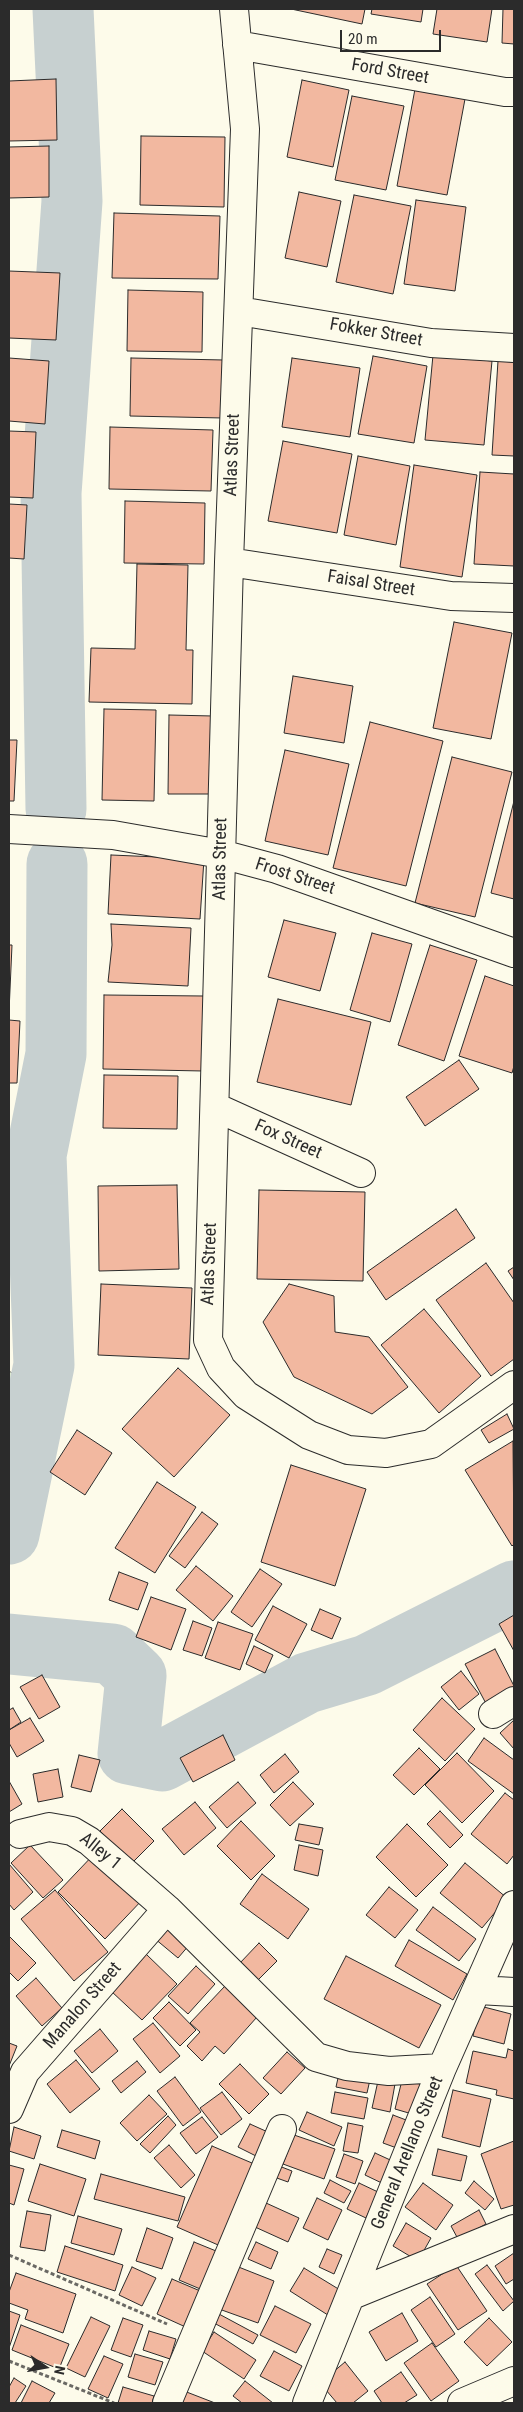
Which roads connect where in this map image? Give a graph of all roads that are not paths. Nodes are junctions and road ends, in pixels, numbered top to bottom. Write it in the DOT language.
graph roads {
  1 [pos="234,9"];
  2 [pos="237,45"];
  3 [pos="514,92"];
  4 [pos="239,311"];
  5 [pos="514,348"];
  6 [pos="229,562"];
  7 [pos="514,598"];
  8 [pos="9,829"];
  9 [pos="221,854"];
  10 [pos="514,953"];
  11 [pos="215,1106"];
  12 [pos="361,1173"];
  13 [pos="514,1385"];
  14 [pos="20,1834"];
  15 [pos="514,1905"];
  16 [pos="167,1909"];
  17 [pos="478,1990"];
  18 [pos="514,1992"];
  19 [pos="442,2068"];
  20 [pos="9,2108"];
  21 [pos="282,2129"];
  22 [pos="514,2229"];
  23 [pos="352,2295"];
  24 [pos="514,2381"];
  25 [pos="167,2403"];
  26 [pos="307,2403"];
  27 [pos="462,2403"];
  1 -- 2 [label="street, Atlas Street"];
  2 -- 3 [label="street, Ford Street"];
  2 -- 4 [label="street, Atlas Street"];
  4 -- 5 [label="street, Fokker Street"];
  4 -- 6 [label="street, Atlas Street"];
  6 -- 7 [label="street, Faisal Street"];
  6 -- 9 [label="street, Atlas Street"];
  8 -- 9 [label="street, Frost Street"];
  9 -- 10 [label="street, Frost Street"];
  9 -- 11 [label="street, Atlas Street"];
  11 -- 12 [label="street, Fox Street"];
  11 -- 13 [label="street, Atlas Street"];
  14 -- 16 [label="street, Alley 1"];
  15 -- 17 [label="street, General Arellano Street"];
  16 -- 19 [label="street, Alley 1"];
  16 -- 20 [label="street, Manalon Street"];
  17 -- 18 [label="street"];
  17 -- 19 [label="street, General Arellano Street"];
  19 -- 23 [label="street, General Arellano Street"];
  21 -- 25 [label="street"];
  22 -- 23 [label="street"];
  23 -- 26 [label="street, General Arellano Street"];
  24 -- 27 [label="street"];
}
